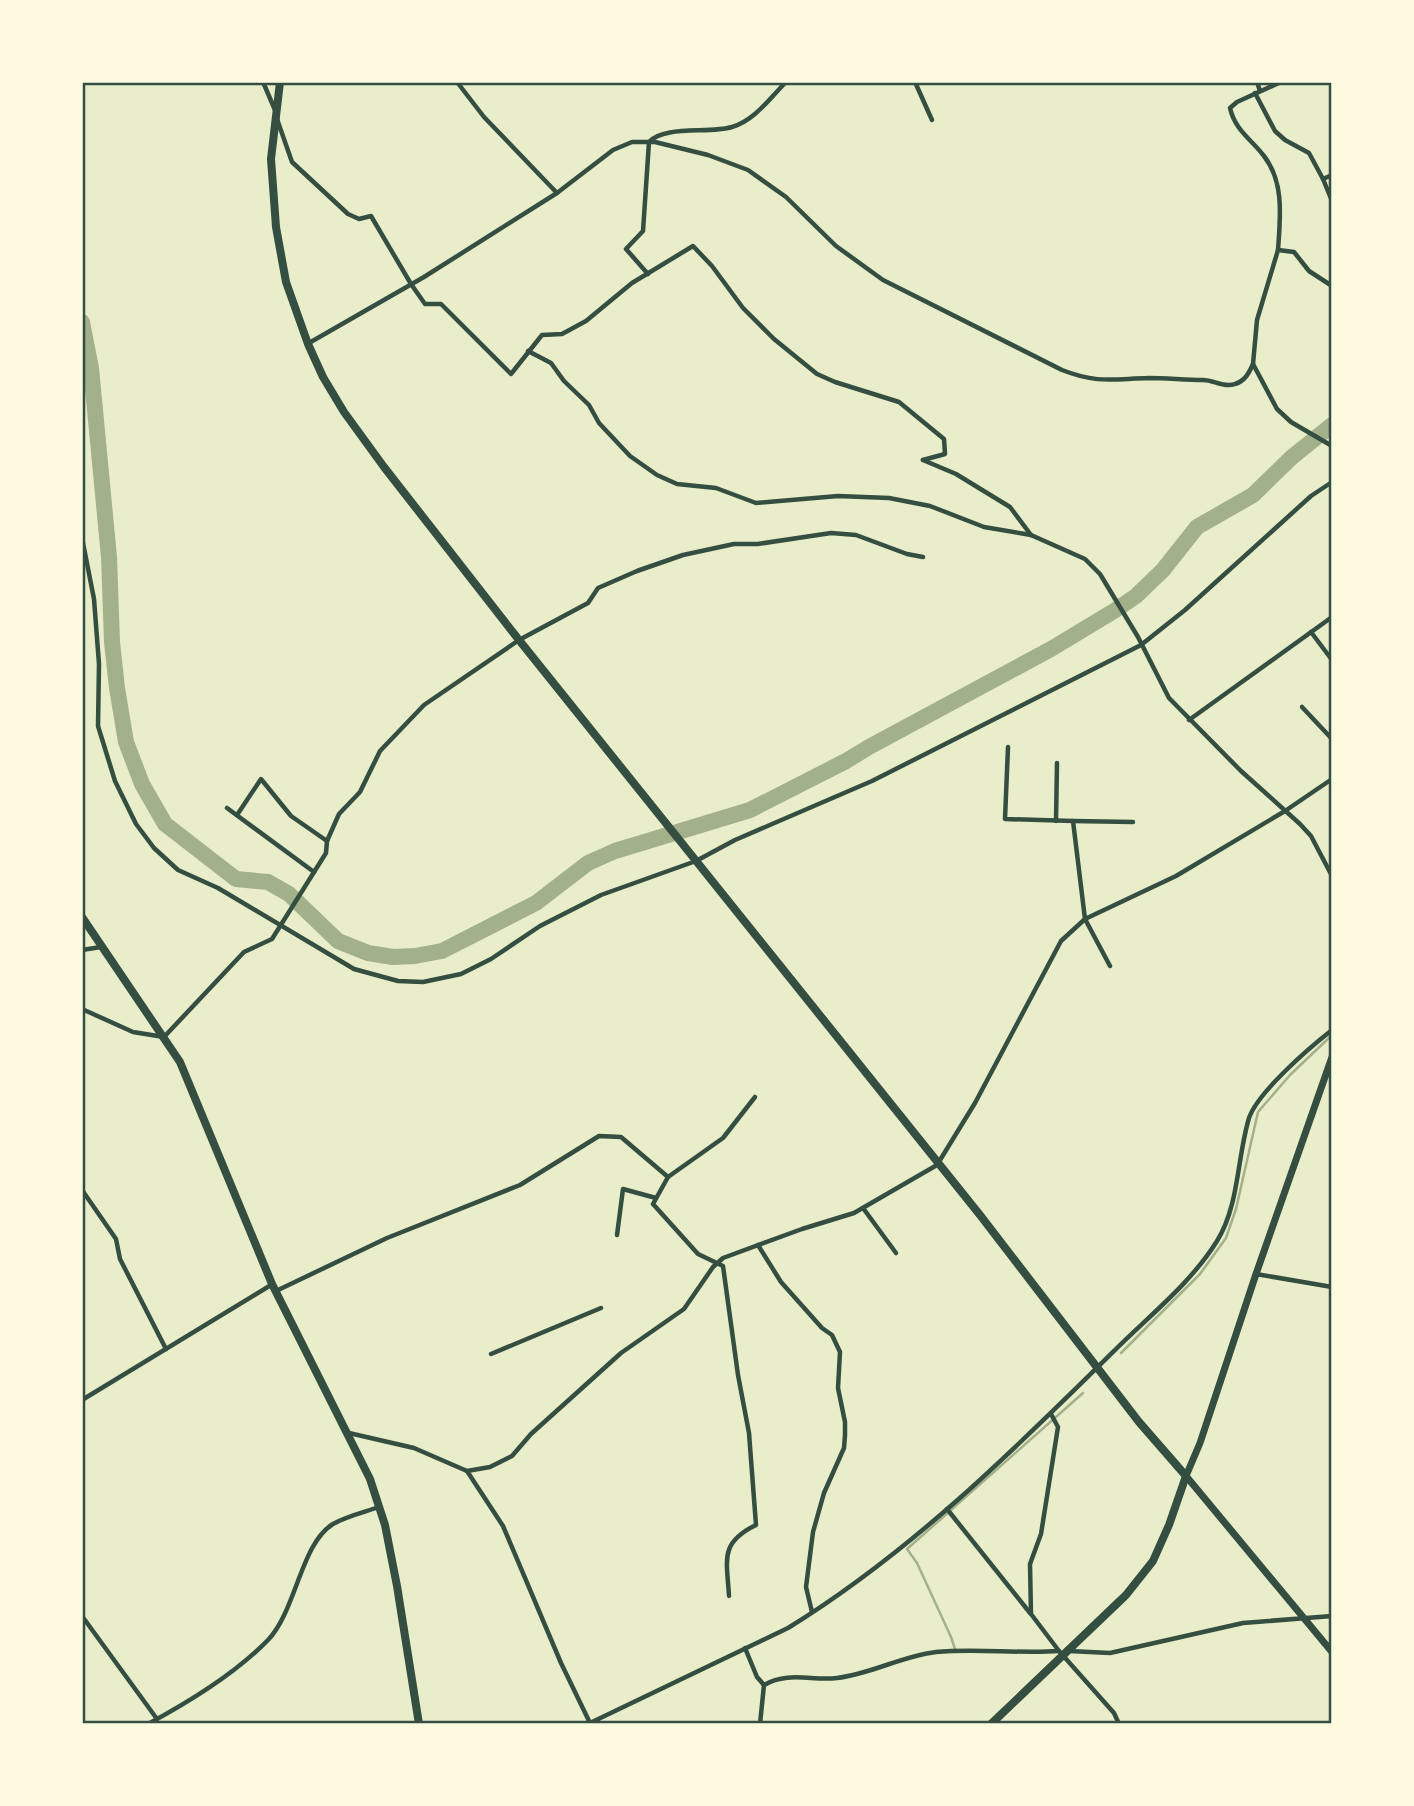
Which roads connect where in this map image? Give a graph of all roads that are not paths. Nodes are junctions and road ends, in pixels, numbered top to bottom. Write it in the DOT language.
graph roads {
  1 [pos="263,82"];
  2 [pos="280,82"];
  3 [pos="457,82"];
  4 [pos="786,82"];
  5 [pos="915,82"];
  6 [pos="1257,82"];
  7 [pos="1281,82"];
  8 [pos="1257,92"];
  9 [pos="275,111"];
  10 [pos="932,120"];
  11 [pos="649,142"];
  12 [pos="1332,175"];
  13 [pos="1323,178"];
  14 [pos="557,193"];
  15 [pos="1332,201"];
  16 [pos="1278,250"];
  17 [pos="648,274"];
  18 [pos="411,284"];
  19 [pos="1332,286"];
  20 [pos="308,344"];
  21 [pos="528,351"];
  22 [pos="1253,364"];
  23 [pos="1332,446"];
  24 [pos="1332,482"];
  25 [pos="1031,536"];
  26 [pos="82,538"];
  27 [pos="923,557"];
  28 [pos="84,559"];
  29 [pos="1332,617"];
  30 [pos="1311,632"];
  31 [pos="519,640"];
  32 [pos="1141,645"];
  33 [pos="1332,660"];
  34 [pos="1302,707"];
  35 [pos="1189,720"];
  36 [pos="1332,739"];
  37 [pos="1008,747"];
  38 [pos="1057,763"];
  39 [pos="1332,779"];
  40 [pos="227,808"];
  41 [pos="1285,811"];
  42 [pos="237,815"];
  43 [pos="1056,821"];
  44 [pos="1073,821"];
  45 [pos="1133,821"];
  46 [pos="327,841"];
  47 [pos="695,859"];
  48 [pos="313,874"];
  49 [pos="1332,876"];
  50 [pos="82,917"];
  51 [pos="1085,919"];
  52 [pos="281,928"];
  53 [pos="102,946"];
  54 [pos="82,950"];
  55 [pos="1110,966"];
  56 [pos="82,1009"];
  57 [pos="1332,1030"];
  58 [pos="164,1037"];
  59 [pos="1332,1057"];
  60 [pos="755,1097"];
  61 [pos="937,1165"];
  62 [pos="668,1177"];
  63 [pos="82,1190"];
  64 [pos="656,1198"];
  65 [pos="863,1208"];
  66 [pos="617,1235"];
  67 [pos="758,1245"];
  68 [pos="896,1253"];
  69 [pos="718,1263"];
  70 [pos="1256,1274"];
  71 [pos="1332,1287"];
  72 [pos="274,1288"];
  73 [pos="601,1308"];
  74 [pos="166,1349"];
  75 [pos="491,1354"];
  76 [pos="1098,1367"];
  77 [pos="82,1400"];
  78 [pos="1054,1417"];
  79 [pos="349,1433"];
  80 [pos="467,1471"];
  81 [pos="1186,1476"];
  82 [pos="380,1506"];
  83 [pos="949,1511"];
  84 [pos="729,1596"];
  85 [pos="812,1613"];
  86 [pos="1031,1614"];
  87 [pos="82,1616"];
  88 [pos="1332,1616"];
  89 [pos="1303,1618"];
  90 [pos="745,1648"];
  91 [pos="1063,1652"];
  92 [pos="1332,1652"];
  93 [pos="764,1685"];
  94 [pos="158,1719"];
  95 [pos="148,1724"];
  96 [pos="419,1724"];
  97 [pos="590,1724"];
  98 [pos="760,1724"];
  99 [pos="991,1724"];
  100 [pos="1119,1724"];
  1 -- 9 [label="street"];
  2 -- 9 [label="main road"];
  3 -- 14 [label="street"];
  4 -- 11 [label="street"];
  5 -- 10 [label="street"];
  6 -- 8 [label="street"];
  7 -- 8 [label="street"];
  8 -- 13 [label="street"];
  8 -- 16 [label="street"];
  9 -- 18 [label="street"];
  9 -- 20 [label="main road"];
  11 -- 14 [label="street"];
  11 -- 17 [label="street"];
  11 -- 22 [label="street"];
  12 -- 13 [label="street"];
  13 -- 15 [label="street"];
  14 -- 18 [label="street"];
  16 -- 19 [label="street"];
  16 -- 22 [label="street"];
  17 -- 21 [label="street"];
  17 -- 25 [label="street"];
  18 -- 20 [label="street"];
  18 -- 21 [label="street"];
  20 -- 31 [label="main road"];
  21 -- 25 [label="street"];
  22 -- 23 [label="street"];
  24 -- 32 [label="street"];
  25 -- 32 [label="street"];
  26 -- 28 [label="street"];
  27 -- 31 [label="street"];
  28 -- 52 [label="street"];
  29 -- 30 [label="street"];
  30 -- 33 [label="street"];
  30 -- 35 [label="street"];
  31 -- 46 [label="street"];
  31 -- 47 [label="main road"];
  32 -- 35 [label="street"];
  32 -- 47 [label="street"];
  34 -- 36 [label="street"];
  35 -- 41 [label="street"];
  37 -- 43 [label="street"];
  38 -- 43 [label="street"];
  39 -- 41 [label="street"];
  40 -- 42 [label="street"];
  41 -- 49 [label="street"];
  41 -- 51 [label="street"];
  42 -- 46 [label="street"];
  42 -- 48 [label="street"];
  43 -- 44 [label="street"];
  44 -- 45 [label="street"];
  44 -- 51 [label="street"];
  46 -- 48 [label="street"];
  47 -- 52 [label="street"];
  47 -- 61 [label="main road"];
  48 -- 52 [label="street"];
  50 -- 53 [label="main road"];
  51 -- 55 [label="street"];
  51 -- 61 [label="street"];
  52 -- 58 [label="street"];
  53 -- 54 [label="street"];
  53 -- 58 [label="main road"];
  56 -- 58 [label="street"];
  57 -- 76 [label="street"];
  58 -- 72 [label="main road"];
  59 -- 70 [label="main road"];
  60 -- 62 [label="street"];
  61 -- 65 [label="street"];
  61 -- 76 [label="main road"];
  62 -- 64 [label="street"];
  62 -- 72 [label="street"];
  63 -- 74 [label="street"];
  64 -- 66 [label="street"];
  64 -- 69 [label="street"];
  65 -- 67 [label="street"];
  65 -- 68 [label="street"];
  67 -- 69 [label="street"];
  67 -- 85 [label="street"];
  69 -- 80 [label="street"];
  69 -- 84 [label="street"];
  70 -- 71 [label="street"];
  70 -- 81 [label="main road"];
  72 -- 74 [label="street"];
  72 -- 79 [label="main road"];
  73 -- 75 [label="street"];
  74 -- 77 [label="street"];
  76 -- 78 [label="street"];
  76 -- 81 [label="main road"];
  78 -- 83 [label="street"];
  78 -- 86 [label="street"];
  79 -- 80 [label="street"];
  79 -- 82 [label="main road"];
  80 -- 97 [label="street"];
  81 -- 89 [label="main road"];
  81 -- 91 [label="main road"];
  82 -- 94 [label="street"];
  82 -- 96 [label="main road"];
  83 -- 85 [label="street"];
  83 -- 86 [label="street"];
  85 -- 90 [label="street"];
  86 -- 91 [label="street"];
  87 -- 94 [label="street"];
  88 -- 89 [label="street"];
  89 -- 91 [label="street"];
  89 -- 92 [label="main road"];
  90 -- 93 [label="street"];
  90 -- 97 [label="street"];
  91 -- 93 [label="street"];
  91 -- 99 [label="main road"];
  91 -- 100 [label="street"];
  93 -- 98 [label="street"];
  94 -- 95 [label="street"];
}
